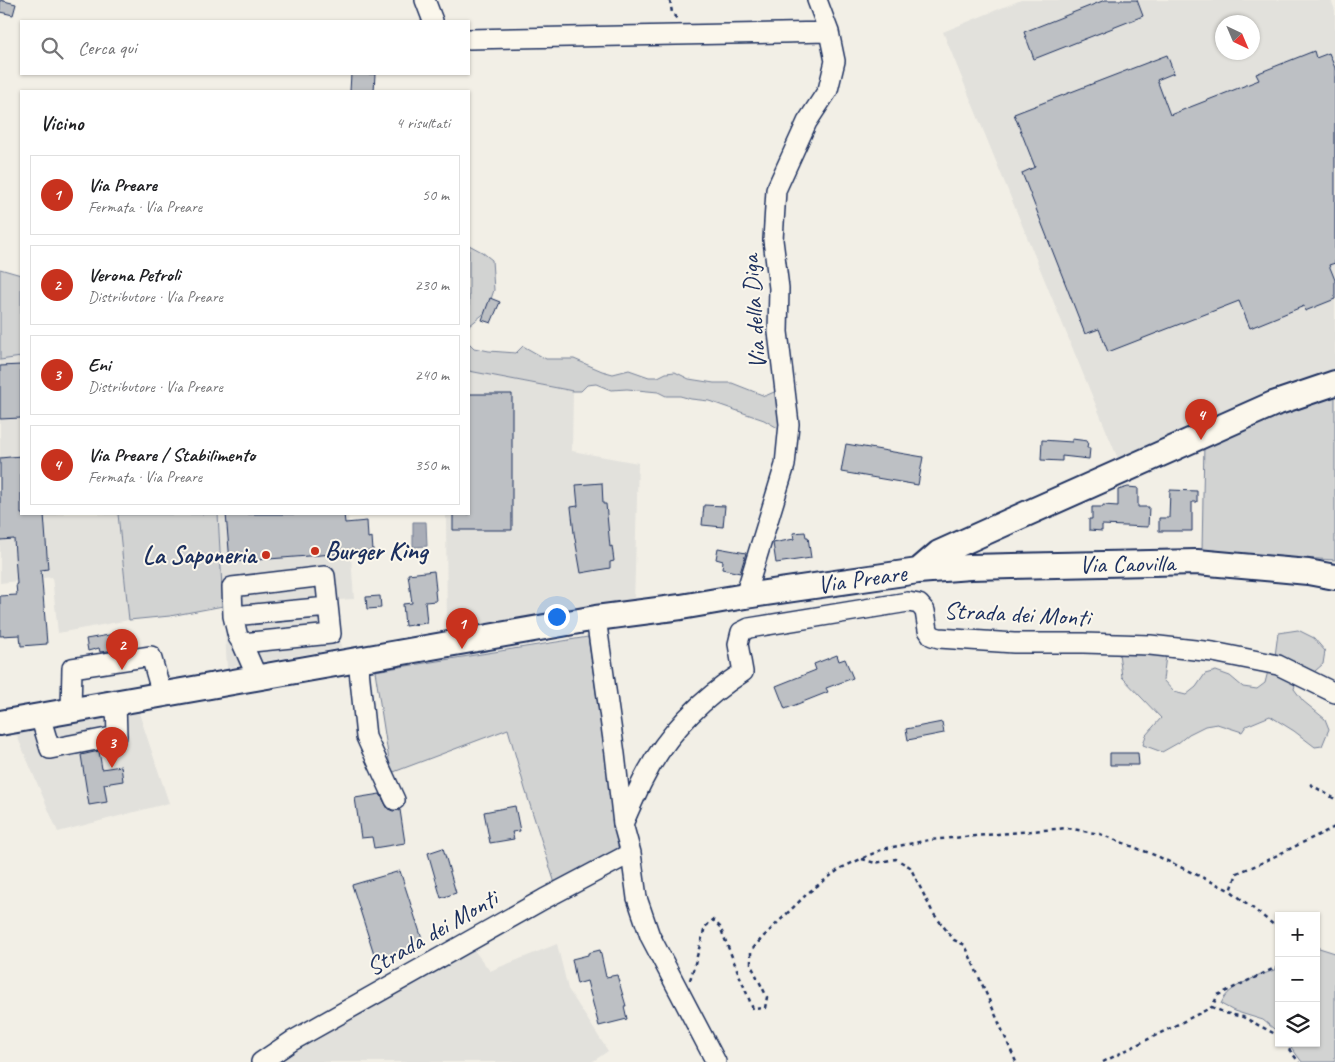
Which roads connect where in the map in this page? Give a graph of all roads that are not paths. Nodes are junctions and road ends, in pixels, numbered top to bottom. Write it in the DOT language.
graph roads {
  1 [pos="425,0"];
  2 [pos="817,0"];
  3 [pos="433,20"];
  4 [pos="829,32"];
  5 [pos="470,39"];
  6 [pos="1335,383"];
  7 [pos="918,571"];
  8 [pos="1335,577"];
  9 [pos="745,596"];
  10 [pos="328,607"];
  11 [pos="233,616"];
  12 [pos="596,618"];
  13 [pos="242,643"];
  14 [pos="358,660"];
  15 [pos="257,677"];
  16 [pos="1335,693"];
  17 [pos="162,694"];
  18 [pos="116,702"];
  19 [pos="71,710"];
  20 [pos="40,716"];
  21 [pos="0,723"];
  22 [pos="395,800"];
  23 [pos="623,824"];
  24 [pos="631,853"];
  25 [pos="261,1062"];
  26 [pos="716,1062"];
  1 -- 3 [label="street"];
  2 -- 4 [label="street, Via della Diga"];
  4 -- 5 [label="street"];
  4 -- 9 [label="street, Via della Diga"];
  6 -- 7 [label="main road, Via Preare"];
  7 -- 8 [label="main road, Via Caovilla"];
  7 -- 9 [label="main road, Via Preare"];
  9 -- 12 [label="main road, Via Preare"];
  10 -- 11 [label="street"];
  10 -- 11 [label="street"];
  10 -- 13 [label="street"];
  11 -- 13 [label="street"];
  12 -- 14 [label="main road, Via Preare"];
  12 -- 23 [label="street"];
  13 -- 15 [label="street"];
  14 -- 15 [label="main road, Via Preare"];
  14 -- 22 [label="street"];
  15 -- 17 [label="main road, Via Preare"];
  16 -- 23 [label="street, Strada dei Monti"];
  17 -- 18 [label="main road, Via Preare"];
  17 -- 19 [label="street"];
  18 -- 19 [label="main road, Via Preare"];
  18 -- 20 [label="street"];
  19 -- 20 [label="main road, Via Preare"];
  20 -- 21 [label="main road, Via Preare"];
  23 -- 24 [label="street"];
  24 -- 25 [label="street, Strada dei Monti"];
  24 -- 26 [label="street"];
}
